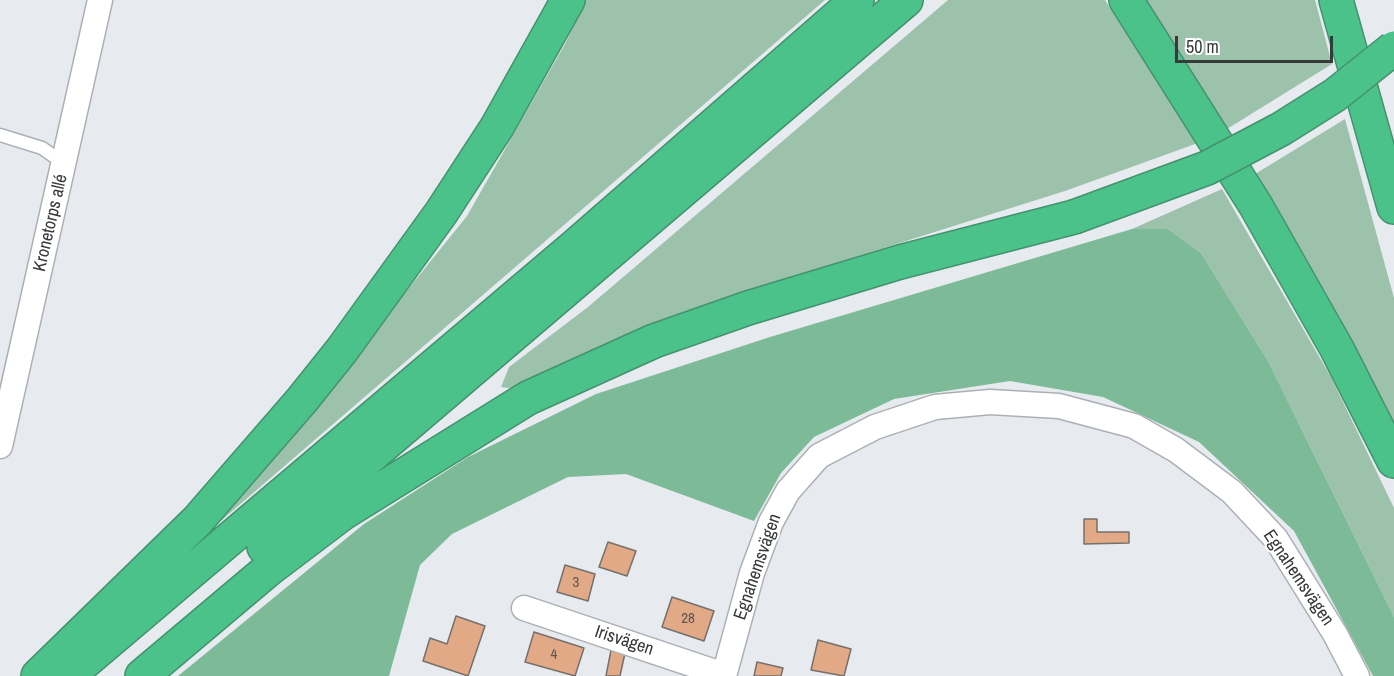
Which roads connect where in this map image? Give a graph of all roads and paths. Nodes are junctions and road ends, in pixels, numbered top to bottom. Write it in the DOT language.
graph roads {
  1 [pos="100,0"];
  2 [pos="568,0"];
  3 [pos="857,0"];
  4 [pos="906,0"];
  5 [pos="1126,0"];
  6 [pos="1336,0"];
  7 [pos="1394,48"];
  8 [pos="0,135"];
  9 [pos="65,164"];
  10 [pos="1394,207"];
  11 [pos="0,446"];
  12 [pos="1394,461"];
  13 [pos="524,608"];
  14 [pos="724,675"];
  15 [pos="38,676"];
  16 [pos="68,676"];
  17 [pos="116,676"];
  18 [pos="142,676"];
  19 [pos="1357,676"];
  1 -- 9 [label="street, Kronetorps allé"];
  2 -- 15 [label="highway"];
  3 -- 16 [label="highway"];
  4 -- 17 [label="highway"];
  5 -- 12 [label="highway"];
  6 -- 10 [label="highway"];
  7 -- 18 [label="highway, bridge"];
  8 -- 9 [label="lane"];
  9 -- 11 [label="street, Kronetorps allé"];
  13 -- 14 [label="street, Irisvägen"];
  14 -- 19 [label="street, Egnahemsvägen"];
}
